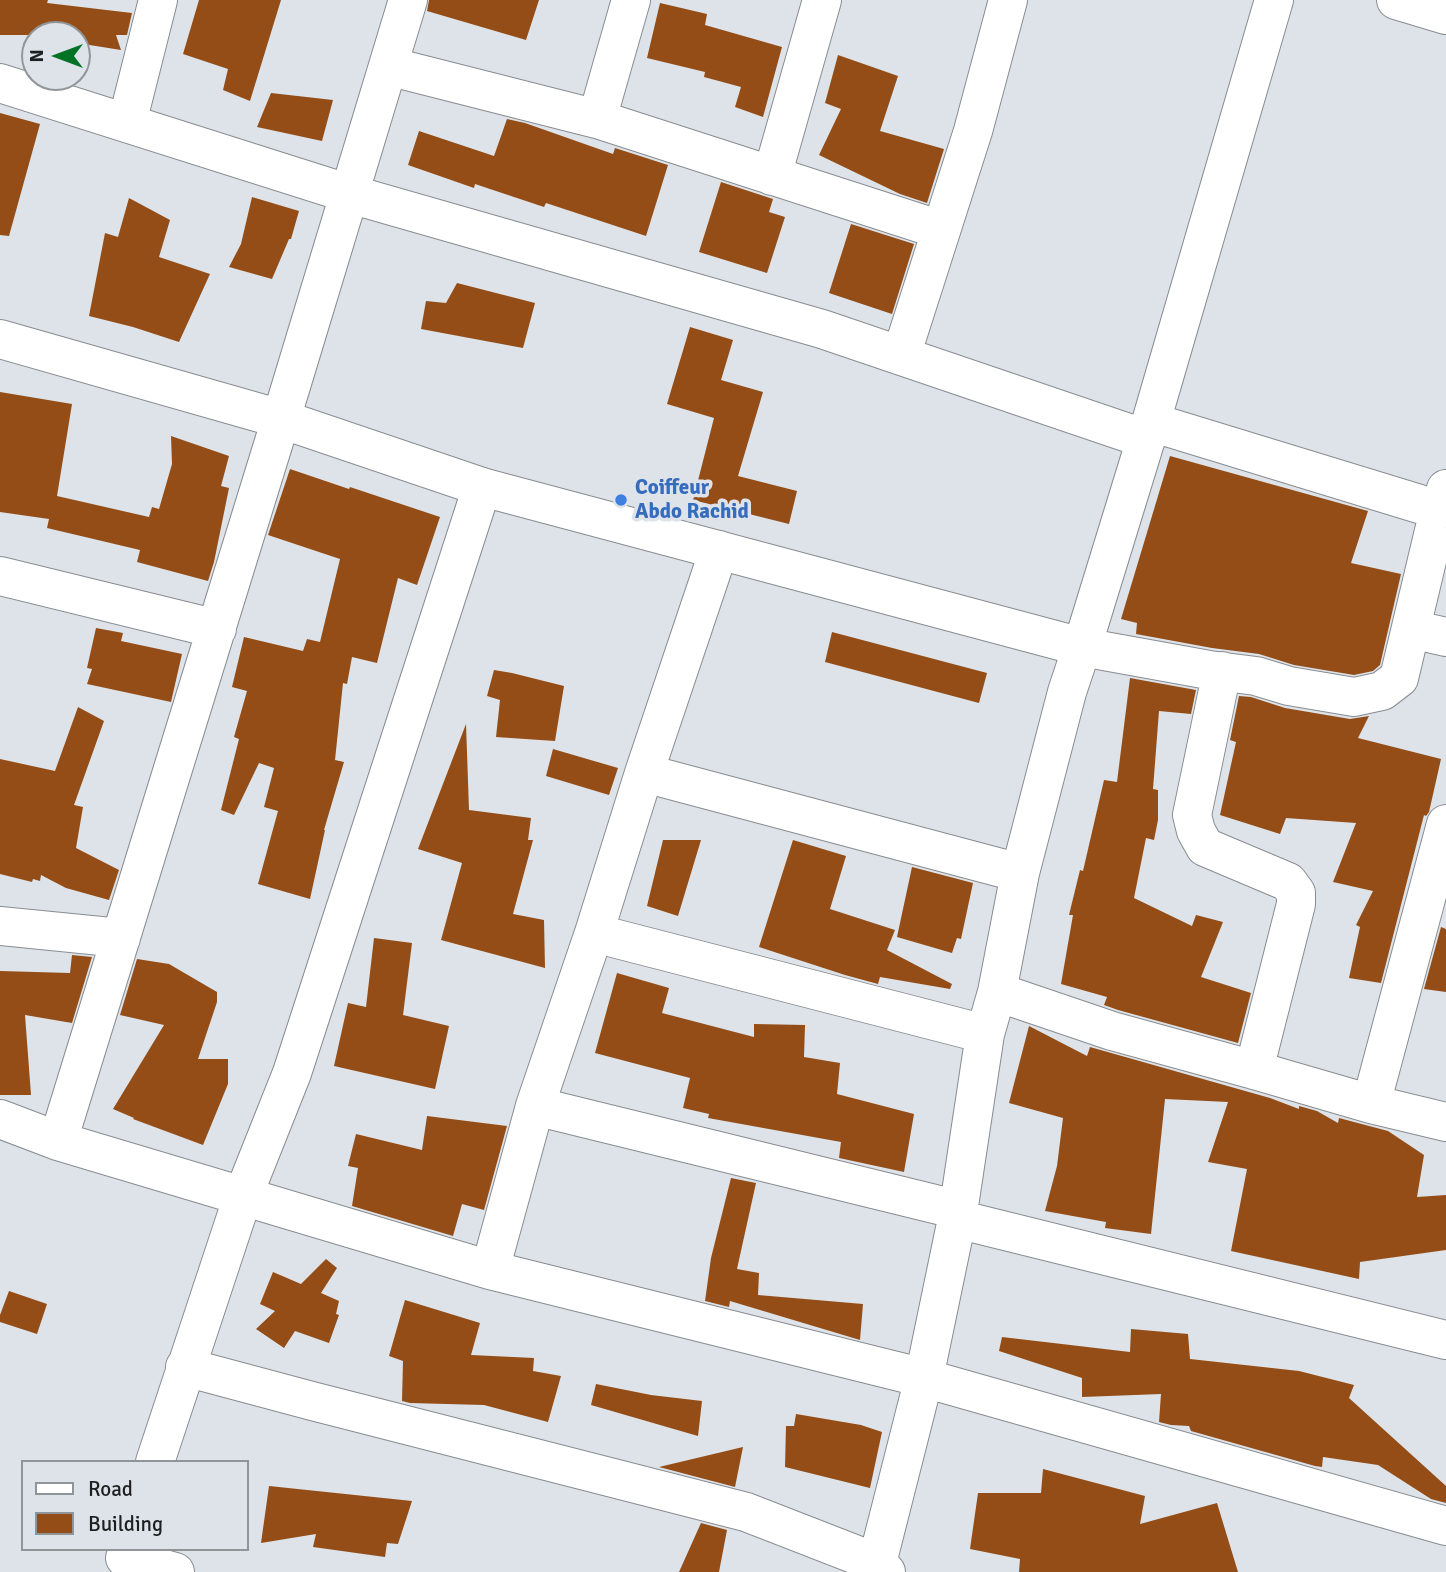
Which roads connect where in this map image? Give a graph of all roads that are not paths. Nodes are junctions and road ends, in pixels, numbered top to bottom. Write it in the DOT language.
graph roads {
  1 [pos="158,0"];
  2 [pos="408,0"];
  3 [pos="631,0"];
  4 [pos="822,0"];
  5 [pos="1008,0"];
  6 [pos="1274,0"];
  7 [pos="1396,0"];
  8 [pos="1446,15"];
  9 [pos="388,66"];
  10 [pos="0,83"];
  11 [pos="597,119"];
  12 [pos="127,123"];
  13 [pos="772,176"];
  14 [pos="350,194"];
  15 [pos="941,230"];
  16 [pos="0,339"];
  17 [pos="901,356"];
  18 [pos="281,419"];
  19 [pos="1148,430"];
  20 [pos="482,487"];
  21 [pos="1443,500"];
  22 [pos="719,550"];
  23 [pos="0,576"];
  24 [pos="217,629"];
  25 [pos="1429,633"];
  26 [pos="1082,647"];
  27 [pos="1222,671"];
  28 [pos="644,773"];
  29 [pos="1446,824"];
  30 [pos="1020,873"];
  31 [pos="0,926"];
  32 [pos="594,933"];
  33 [pos="121,938"];
  34 [pos="997,992"];
  35 [pos="985,1034"];
  36 [pos="1254,1070"];
  37 [pos="1371,1104"];
  38 [pos="535,1106"];
  39 [pos="0,1119"];
  40 [pos="1446,1122"];
  41 [pos="58,1141"];
  42 [pos="243,1196"];
  43 [pos="958,1214"];
  44 [pos="490,1270"];
  45 [pos="1446,1340"];
  46 [pos="185,1367"];
  47 [pos="924,1378"];
  48 [pos="156,1460"];
  49 [pos="1446,1526"];
  50 [pos="124,1560"];
  51 [pos="881,1567"];
  52 [pos="175,1572"];
  1 -- 12 [label="street"];
  2 -- 9 [label="street"];
  3 -- 11 [label="street"];
  4 -- 13 [label="street"];
  5 -- 15 [label="street"];
  6 -- 19 [label="street"];
  7 -- 8 [label="street"];
  9 -- 11 [label="street"];
  9 -- 14 [label="street"];
  10 -- 12 [label="street"];
  11 -- 13 [label="street"];
  12 -- 14 [label="street"];
  13 -- 15 [label="street"];
  14 -- 17 [label="street"];
  14 -- 18 [label="street"];
  15 -- 17 [label="street"];
  16 -- 18 [label="street"];
  17 -- 19 [label="street"];
  18 -- 20 [label="street"];
  18 -- 24 [label="street"];
  19 -- 21 [label="street"];
  19 -- 26 [label="street"];
  20 -- 22 [label="street"];
  20 -- 42 [label="street"];
  21 -- 25 [label="street"];
  22 -- 26 [label="street"];
  22 -- 28 [label="street"];
  23 -- 24 [label="street"];
  24 -- 33 [label="street"];
  25 -- 27 [label="street"];
  26 -- 27 [label="street"];
  26 -- 30 [label="street"];
  27 -- 36 [label="street"];
  28 -- 30 [label="street"];
  28 -- 32 [label="street"];
  29 -- 37 [label="street"];
  30 -- 34 [label="street"];
  31 -- 33 [label="street"];
  32 -- 35 [label="street"];
  32 -- 38 [label="street"];
  33 -- 41 [label="street"];
  34 -- 35 [label="street"];
  34 -- 36 [label="street"];
  35 -- 43 [label="street"];
  36 -- 37 [label="street"];
  37 -- 40 [label="street"];
  38 -- 43 [label="street"];
  38 -- 44 [label="street"];
  39 -- 41 [label="street"];
  41 -- 42 [label="street"];
  42 -- 44 [label="street"];
  42 -- 46 [label="street"];
  43 -- 45 [label="street"];
  43 -- 47 [label="street"];
  44 -- 47 [label="street"];
  46 -- 48 [label="street"];
  46 -- 51 [label="street"];
  47 -- 49 [label="street"];
  47 -- 51 [label="street"];
  50 -- 52 [label="street"];
}
